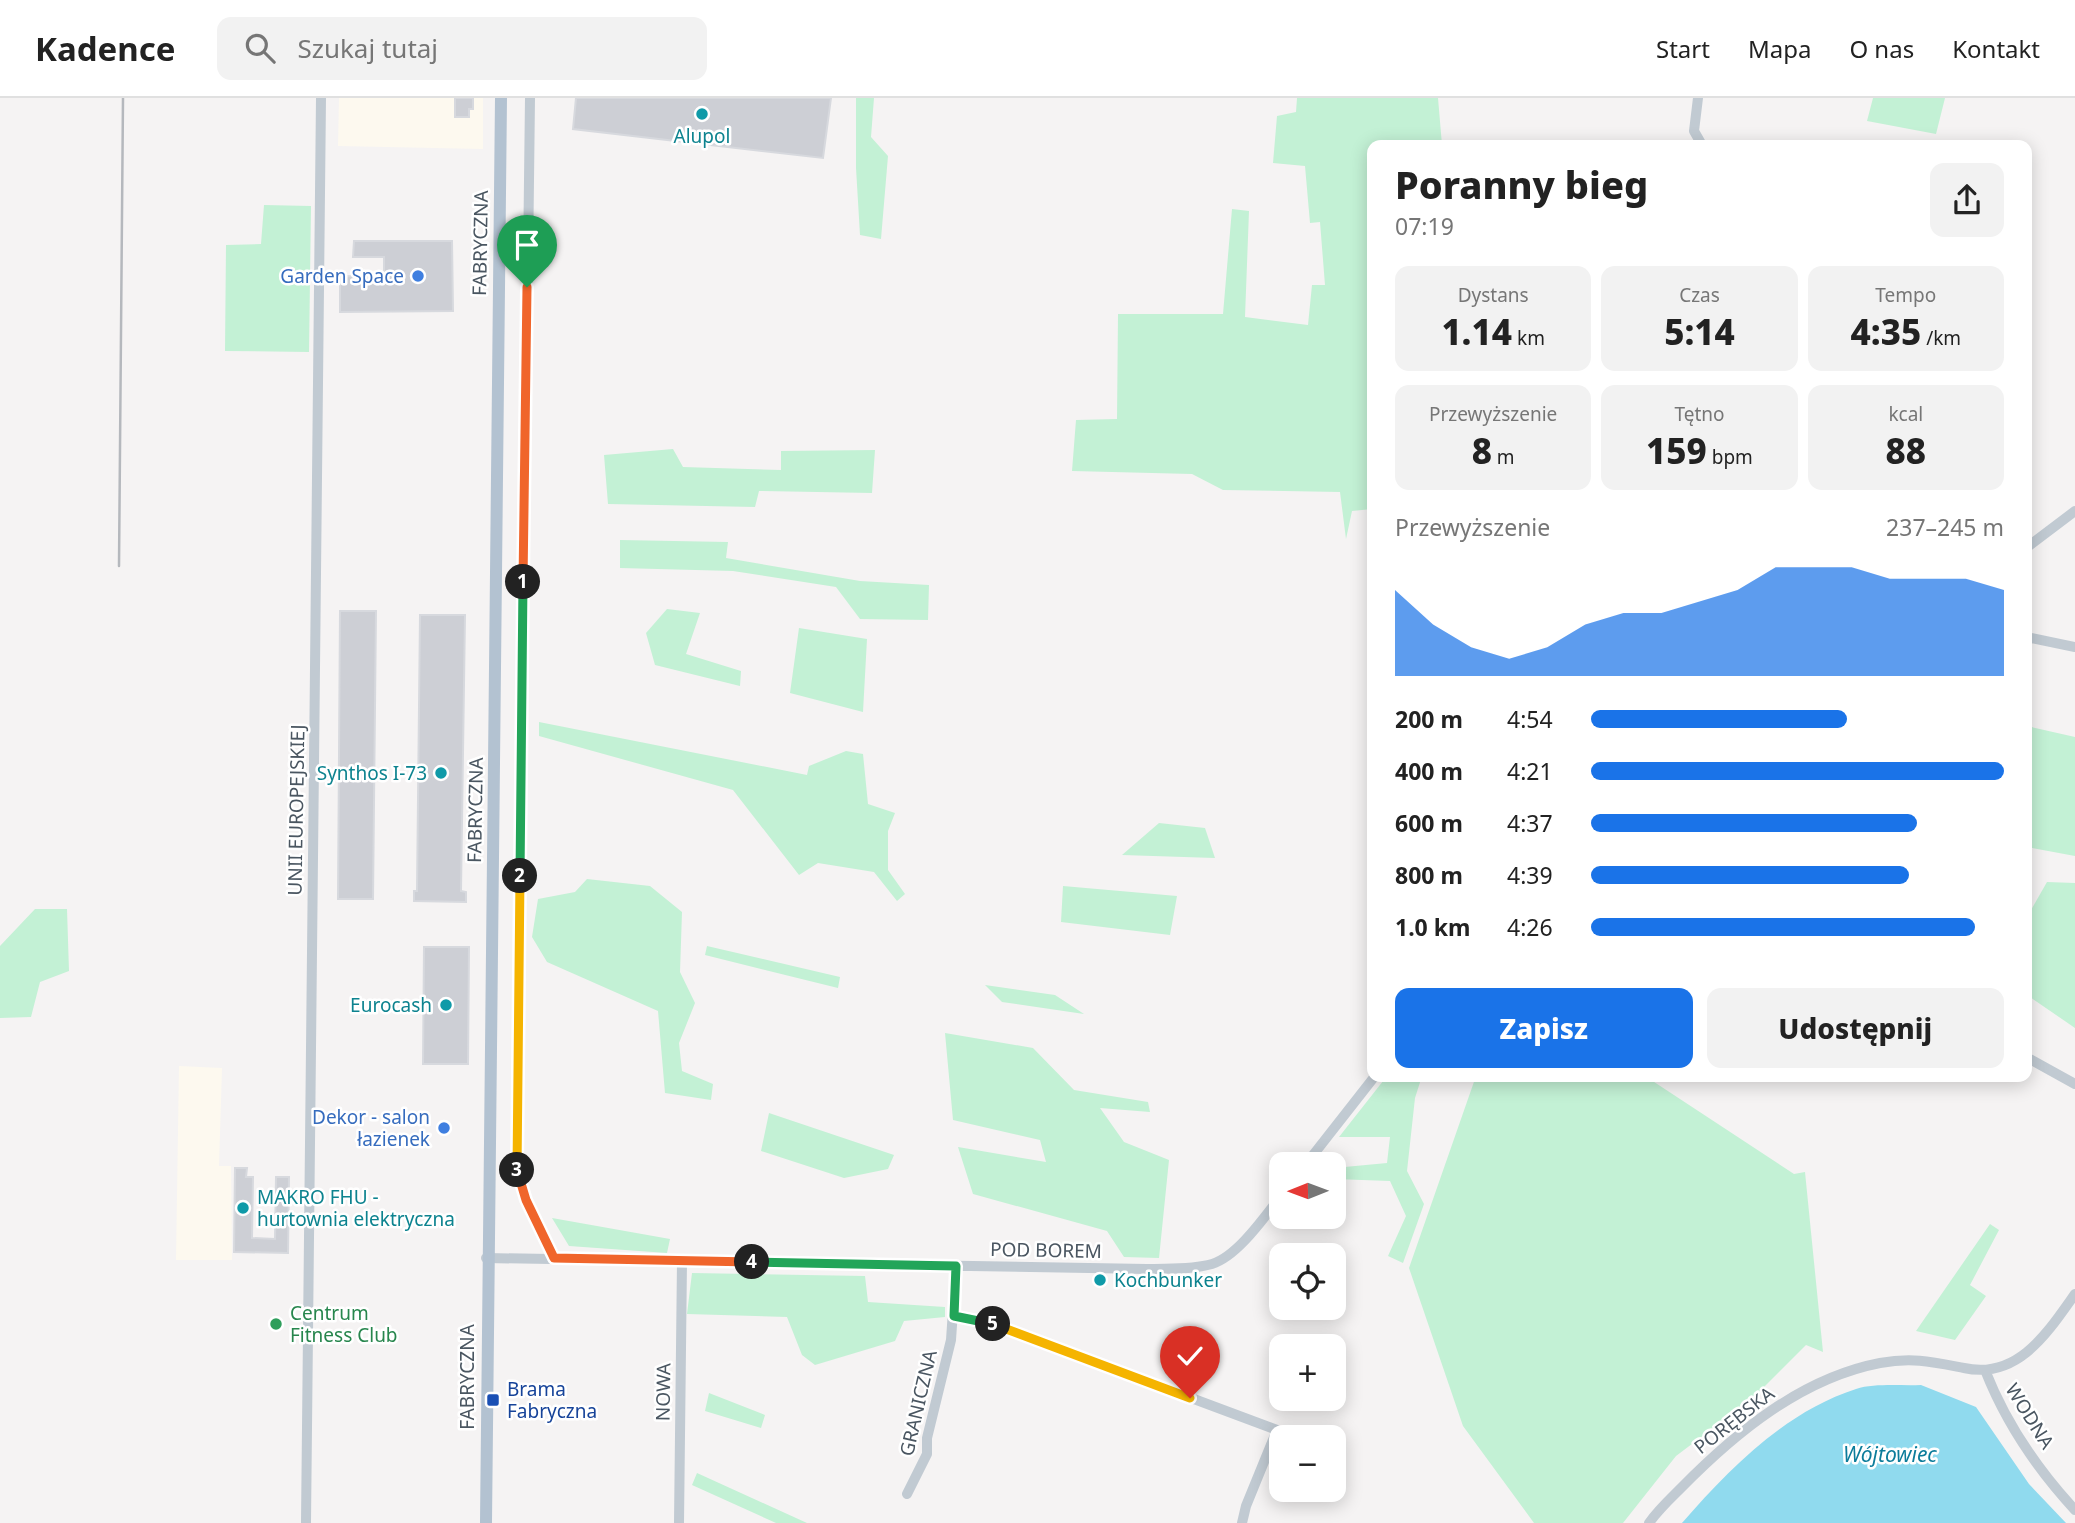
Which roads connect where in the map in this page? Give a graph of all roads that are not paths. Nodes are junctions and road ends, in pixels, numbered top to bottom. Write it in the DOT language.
graph roads {
  1 [pos="321,98"];
  2 [pos="500,98"];
  3 [pos="530,98"];
  4 [pos="1699,98"];
  5 [pos="1699,140"];
  6 [pos="2075,511"];
  7 [pos="2032,543"];
  8 [pos="2032,638"];
  9 [pos="2075,647"];
  10 [pos="2032,1060"];
  11 [pos="1370,1082"];
  12 [pos="2075,1084"];
  13 [pos="1315,1152"];
  14 [pos="1269,1211"];
  15 [pos="486,1258"];
  16 [pos="554,1258"];
  17 [pos="682,1261"];
  18 [pos="956,1266"];
  19 [pos="2075,1294"];
  20 [pos="954,1316"];
  21 [pos="1985,1370"];
  22 [pos="907,1494"];
  23 [pos="2075,1510"];
  24 [pos="306,1523"];
  25 [pos="485,1523"];
  26 [pos="679,1523"];
  27 [pos="1242,1523"];
  28 [pos="1649,1523"];
  1 -- 24 [label="street, UNII EUROPEJSKIEJ"];
  2 -- 15 [label="main road, FABRYCZNA"];
  3 -- 16 [label="street"];
  4 -- 5 [label="street"];
  6 -- 7 [label="street"];
  8 -- 9 [label="street"];
  10 -- 12 [label="street"];
  11 -- 13 [label="street"];
  14 -- 18 [label="street, POD BOREM"];
  15 -- 16 [label="street, POD BOREM"];
  15 -- 25 [label="main road, FABRYCZNA"];
  16 -- 17 [label="street, POD BOREM"];
  17 -- 18 [label="street, POD BOREM"];
  17 -- 26 [label="street, NOWA"];
  18 -- 20 [label="street, GRANICZNA"];
  19 -- 21 [label="street, PORĘBSKA"];
  20 -- 22 [label="street, GRANICZNA"];
  20 -- 27 [label="street"];
  21 -- 23 [label="street, WODNA"];
  21 -- 28 [label="street, PORĘBSKA"];
}
